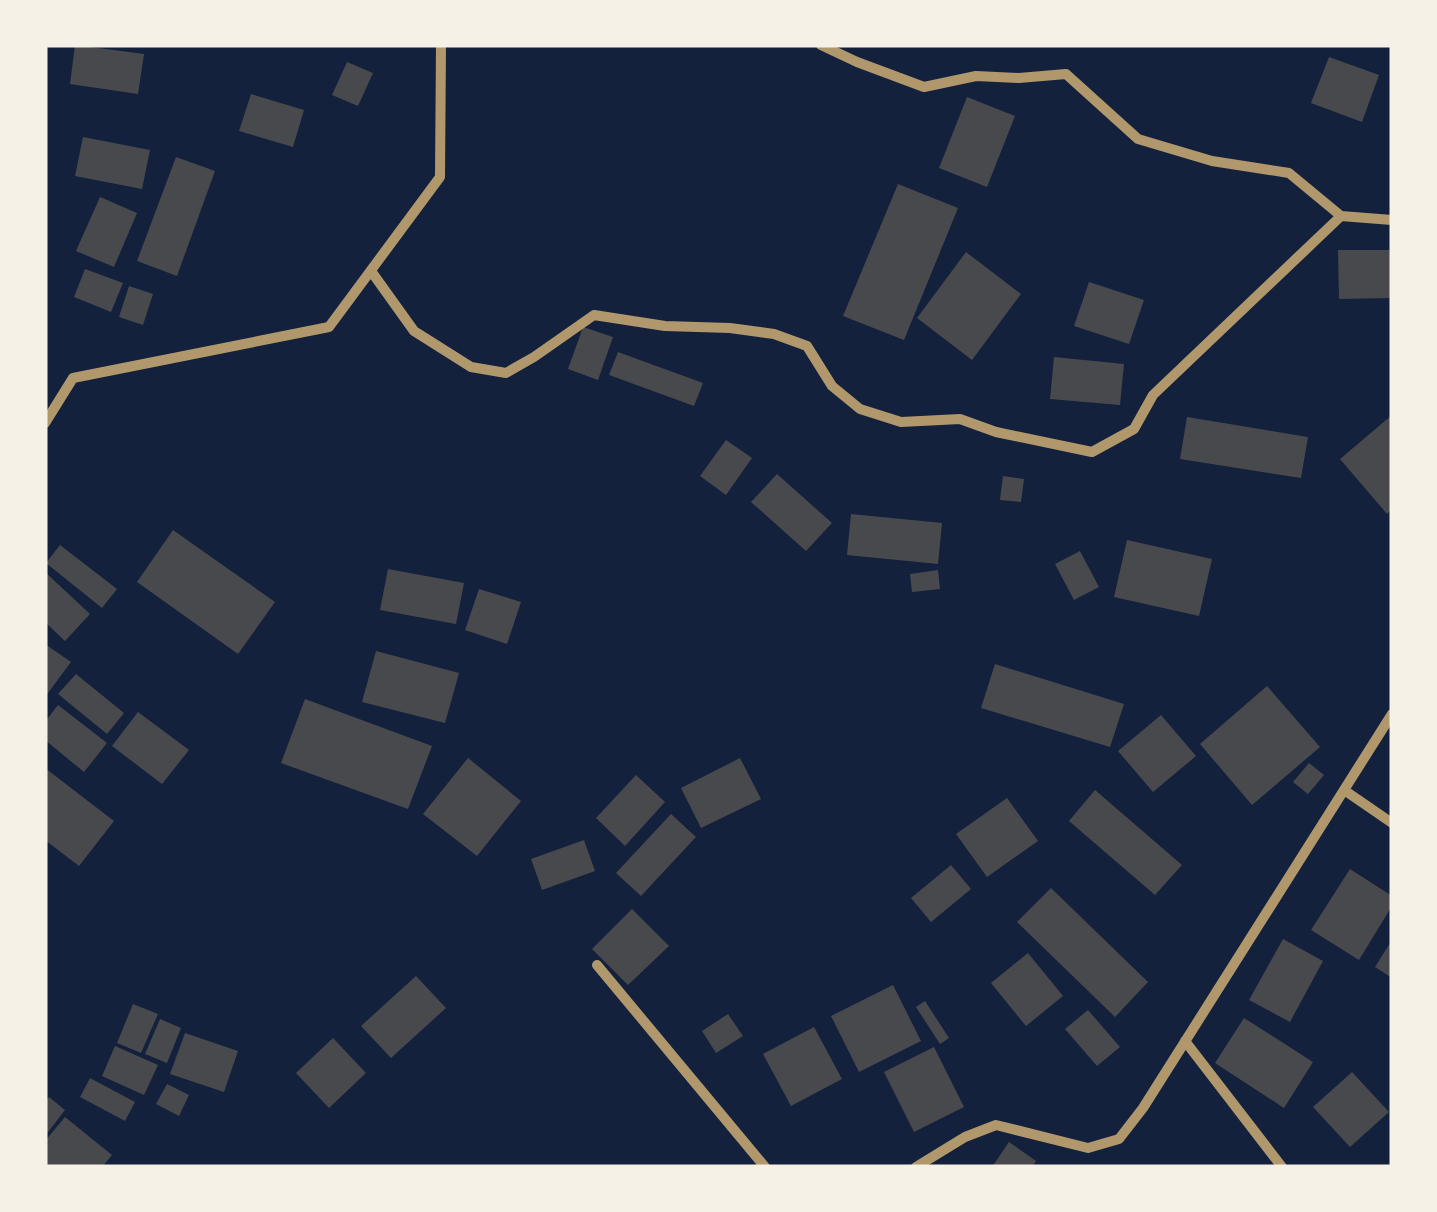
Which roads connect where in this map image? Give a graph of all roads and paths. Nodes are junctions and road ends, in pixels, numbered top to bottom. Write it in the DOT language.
graph roads {
  1 [pos="441,45"];
  2 [pos="821,45"];
  3 [pos="1341,216"];
  4 [pos="1392,220"];
  5 [pos="371,271"];
  6 [pos="45,423"];
  7 [pos="1392,714"];
  8 [pos="1344,790"];
  9 [pos="1392,823"];
  10 [pos="597,965"];
  11 [pos="1185,1041"];
  12 [pos="765,1167"];
  13 [pos="916,1167"];
  14 [pos="1282,1167"];
  1 -- 5 [label="street"];
  2 -- 3 [label="street"];
  3 -- 4 [label="street"];
  3 -- 5 [label="street"];
  5 -- 6 [label="street"];
  7 -- 8 [label="street"];
  8 -- 9 [label="street"];
  8 -- 11 [label="street"];
  10 -- 12 [label="street"];
  11 -- 13 [label="street"];
  11 -- 14 [label="street"];
}
